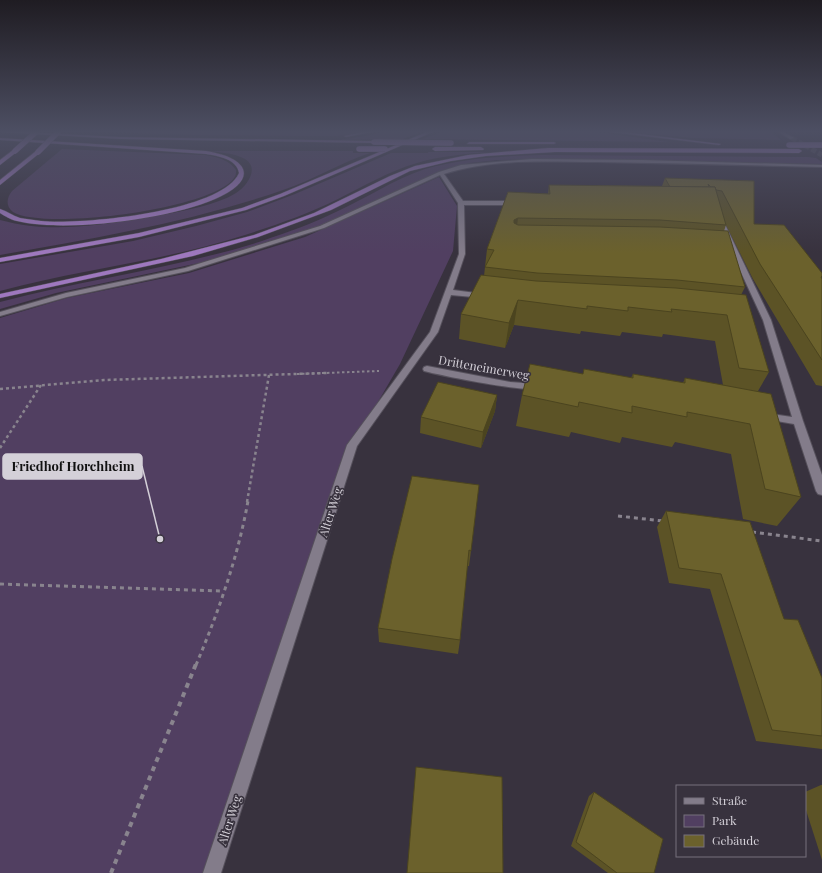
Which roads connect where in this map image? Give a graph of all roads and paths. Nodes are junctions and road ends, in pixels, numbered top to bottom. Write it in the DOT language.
graph roads {
  1 [pos="14,172"];
  2 [pos="242,172"];
  3 [pos="337,172"];
  4 [pos="407,172"];
  5 [pos="445,172"];
  6 [pos="441,173"];
  7 [pos="1,182"];
  8 [pos="0,188"];
  9 [pos="461,203"];
  10 [pos="526,203"];
  11 [pos="0,211"];
  12 [pos="716,213"];
  13 [pos="0,260"];
  14 [pos="448,292"];
  15 [pos="0,296"];
  16 [pos="494,298"];
  17 [pos="0,314"];
  18 [pos="427,369"];
  19 [pos="406,371"];
  20 [pos="270,375"];
  21 [pos="42,385"];
  22 [pos="549,388"];
  23 [pos="0,389"];
  24 [pos="759,414"];
  25 [pos="798,422"];
  26 [pos="0,448"];
  27 [pos="822,491"];
  28 [pos="618,516"];
  29 [pos="665,522"];
  30 [pos="744,531"];
  31 [pos="822,541"];
  32 [pos="0,584"];
  33 [pos="223,590"];
  34 [pos="111,873"];
  35 [pos="212,873"];
  1 -- 7 [label="highway, bridge"];
  2 -- 11 [label="highway"];
  3 -- 13 [label="highway"];
  4 -- 15 [label="highway"];
  5 -- 6 [label="street"];
  6 -- 9 [label="street"];
  6 -- 17 [label="street"];
  7 -- 8 [label="highway"];
  9 -- 10 [label="street"];
  9 -- 14 [label="street, Alter Weg"];
  12 -- 25 [label="street"];
  14 -- 16 [label="street"];
  14 -- 19 [label="street, Alter Weg"];
  18 -- 22 [label="street, Dritteneimerweg"];
  19 -- 20 [label="path"];
  19 -- 35 [label="street, Alter Weg"];
  20 -- 21 [label="path"];
  20 -- 33 [label="path"];
  21 -- 23 [label="path"];
  21 -- 26 [label="path"];
  24 -- 25 [label="street"];
  25 -- 27 [label="street"];
  28 -- 29 [label="path"];
  30 -- 31 [label="path"];
  32 -- 33 [label="path"];
  33 -- 34 [label="path"];
}
